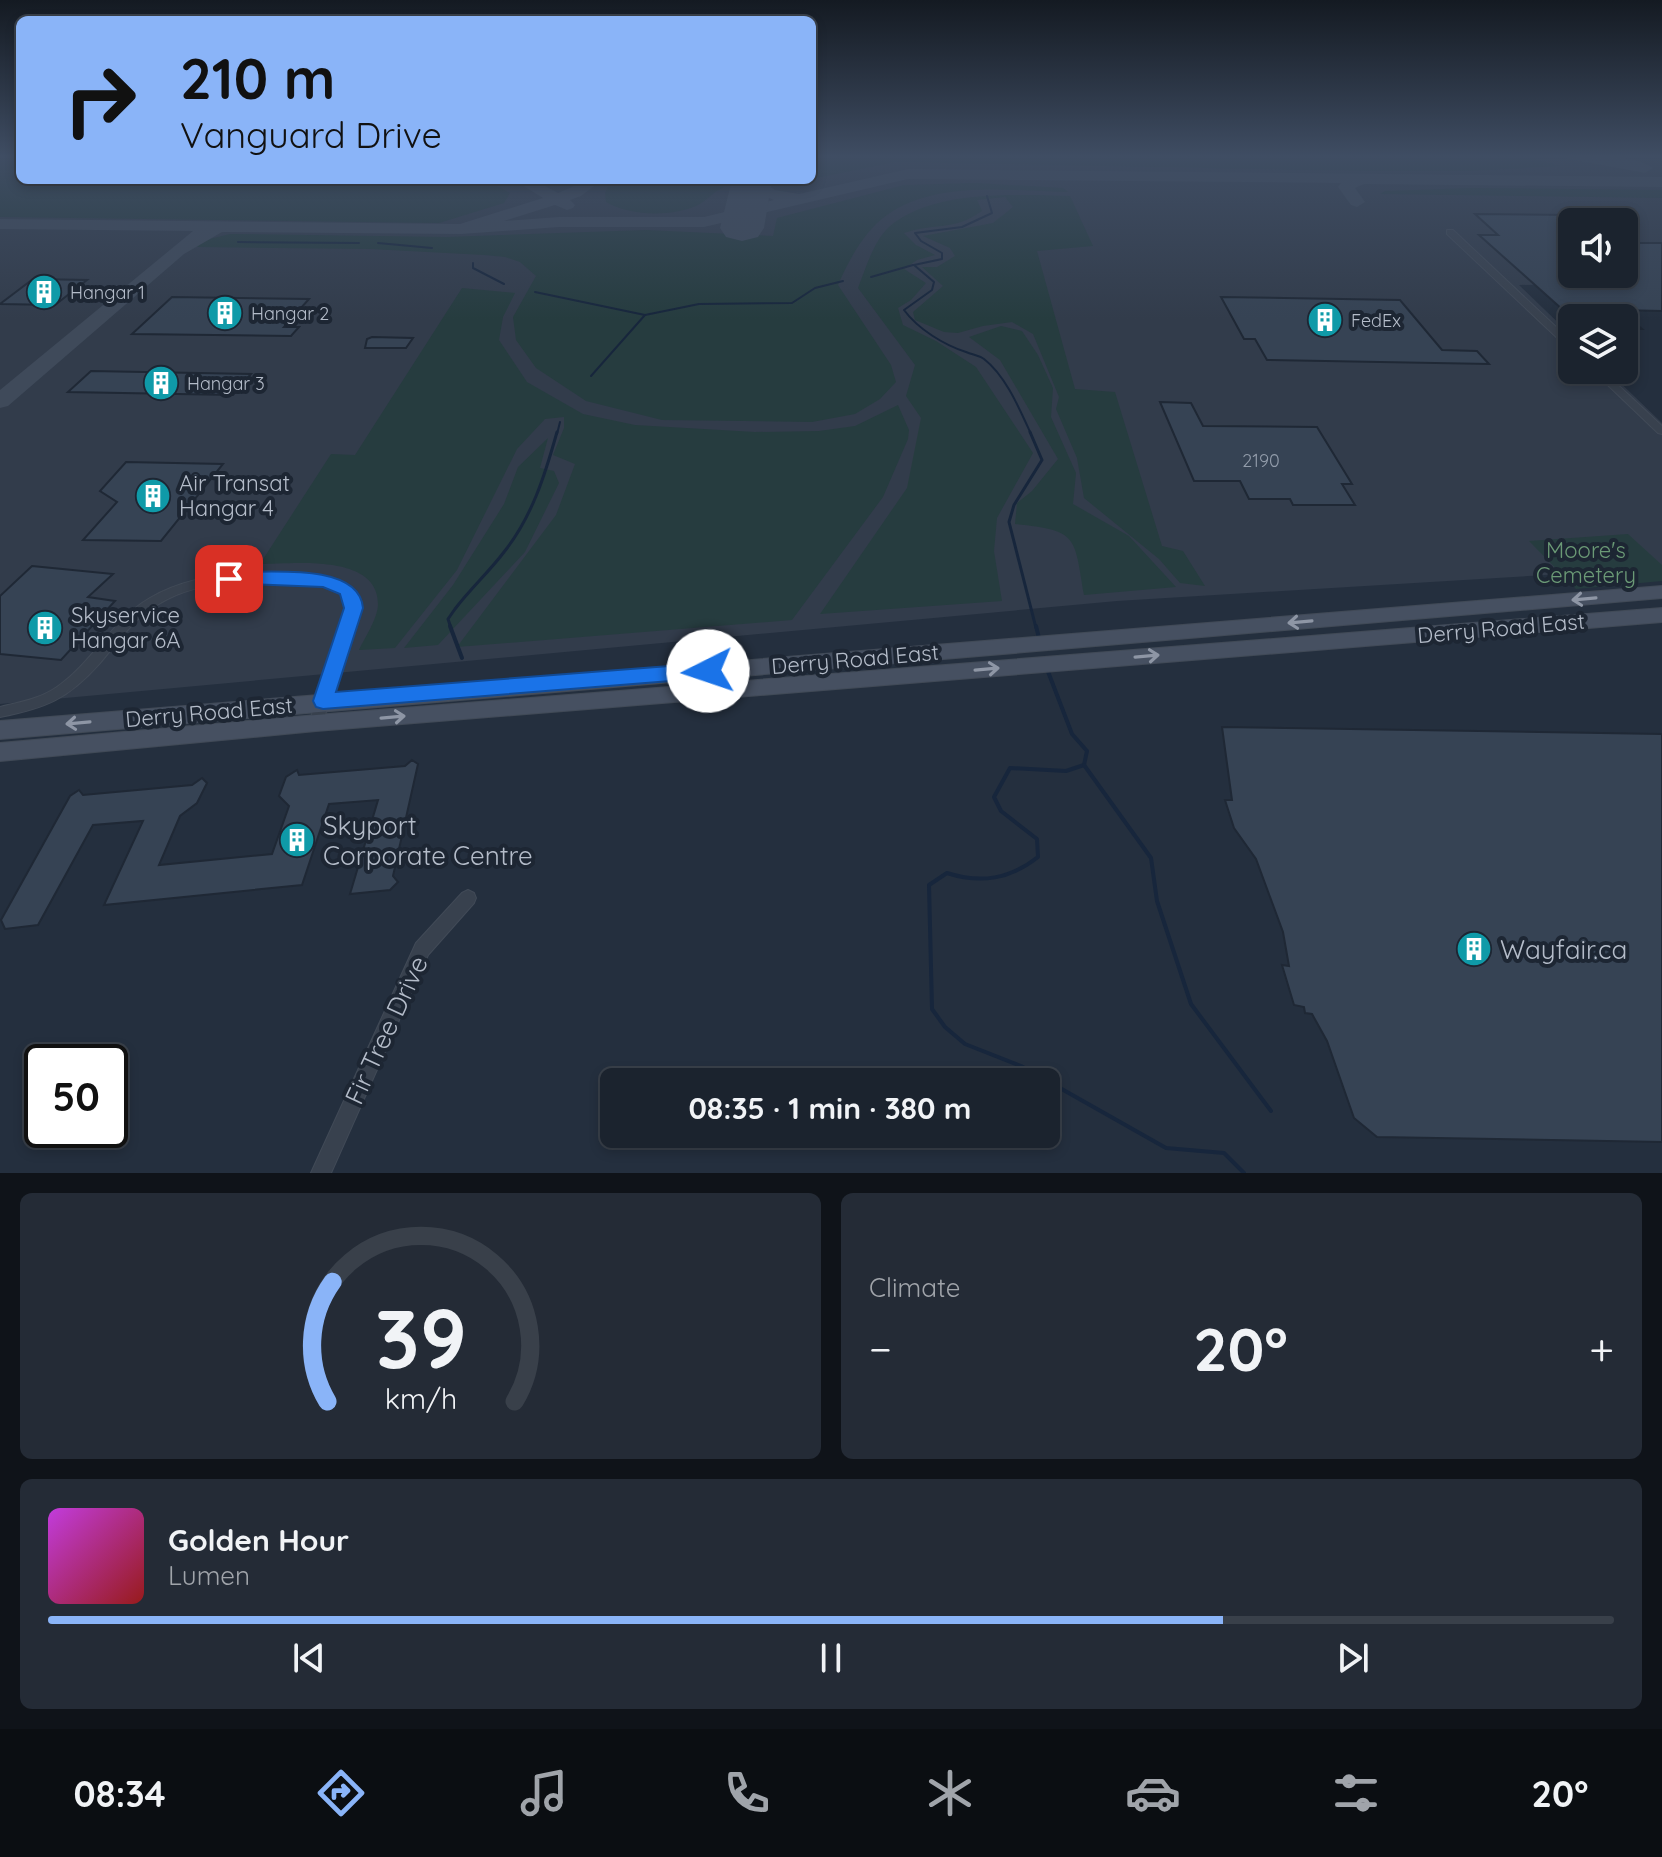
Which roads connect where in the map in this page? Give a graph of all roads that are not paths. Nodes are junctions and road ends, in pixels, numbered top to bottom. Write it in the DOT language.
graph roads {
  1 [pos="1450,232"];
  2 [pos="1558,334"];
  3 [pos="1612,384"];
  4 [pos="1662,431"];
  5 [pos="1662,592"];
  6 [pos="1662,615"];
  7 [pos="323,701"];
  8 [pos="0,712"];
  9 [pos="316,723"];
  10 [pos="0,730"];
  11 [pos="0,752"];
  12 [pos="468,898"];
  13 [pos="321,1173"];
  1 -- 2 [label="street"];
  3 -- 4 [label="street"];
  5 -- 7 [label="main road, Derry Road East, one-way"];
  9 -- 6 [label="main road, Derry Road East, one-way"];
  7 -- 8 [label="street"];
  7 -- 9 [label="street"];
  7 -- 10 [label="main road, Derry Road East, one-way"];
  9 -- 11 [label="main road, Derry Road East"];
  12 -- 13 [label="street, Fir Tree Drive"];
}
